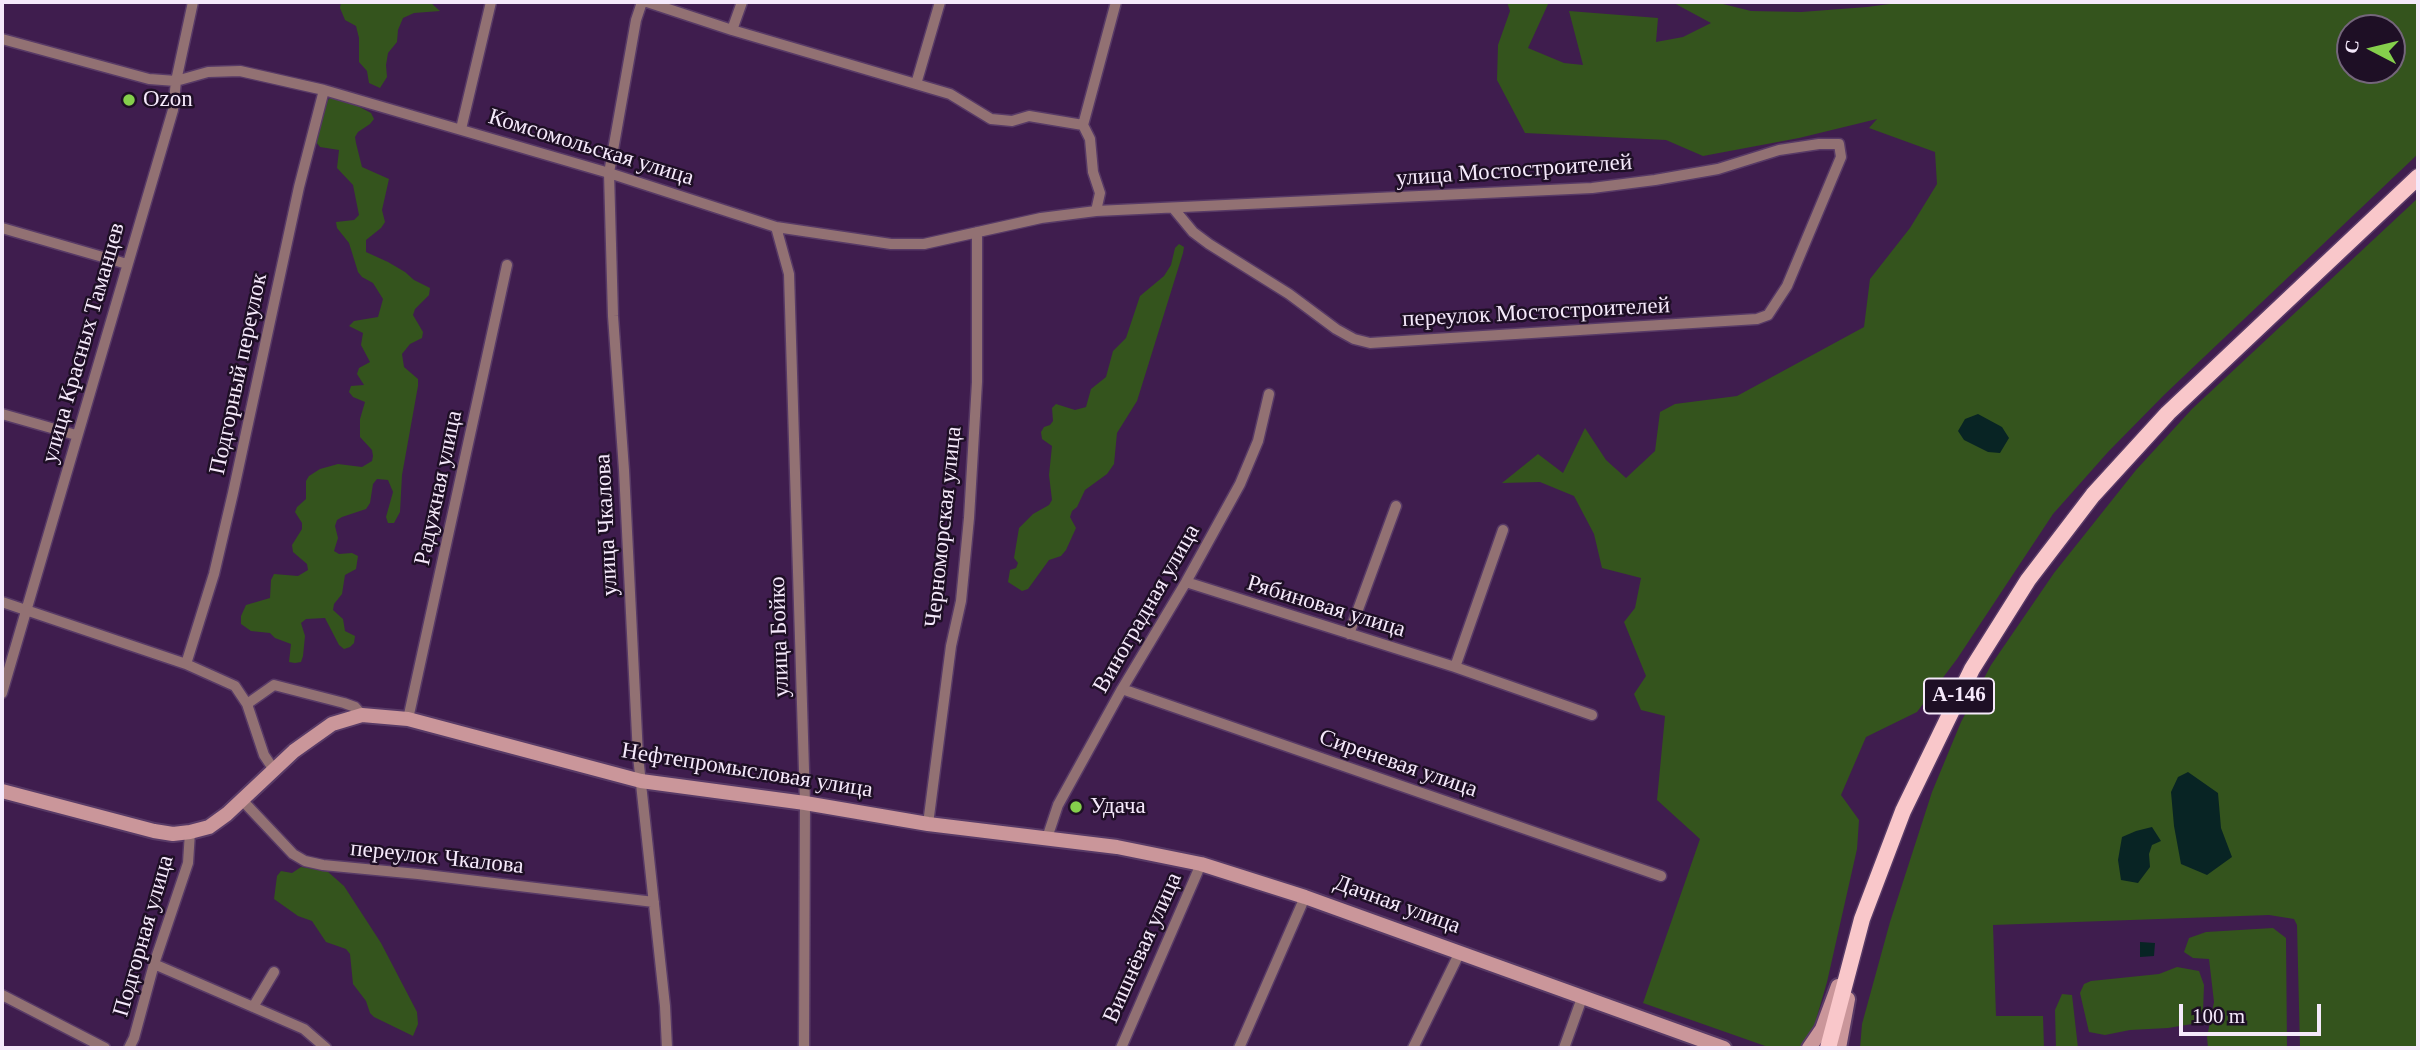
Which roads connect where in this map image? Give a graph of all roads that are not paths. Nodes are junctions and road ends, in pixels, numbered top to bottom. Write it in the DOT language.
graph roads {
  1 [pos="193,2"];
  2 [pos="491,2"];
  3 [pos="644,2"];
  4 [pos="742,2"];
  5 [pos="940,2"];
  6 [pos="1116,2"];
  7 [pos="732,30"];
  8 [pos="2,39"];
  9 [pos="176,81"];
  10 [pos="916,84"];
  11 [pos="324,90"];
  12 [pos="1083,125"];
  13 [pos="461,129"];
  14 [pos="1841,157"];
  15 [pos="610,173"];
  16 [pos="2418,177"];
  17 [pos="1174,209"];
  18 [pos="1096,211"];
  19 [pos="776,227"];
  20 [pos="2,228"];
  21 [pos="977,232"];
  22 [pos="127,264"];
  23 [pos="507,265"];
  24 [pos="1269,394"];
  25 [pos="2,414"];
  26 [pos="76,435"];
  27 [pos="1396,506"];
  28 [pos="1503,530"];
  29 [pos="1186,582"];
  30 [pos="2,602"];
  31 [pos="25,609"];
  32 [pos="1349,634"];
  33 [pos="186,664"];
  34 [pos="1455,667"];
  35 [pos="1122,689"];
  36 [pos="2,693"];
  37 [pos="247,704"];
  38 [pos="362,715"];
  39 [pos="1592,715"];
  40 [pos="408,719"];
  41 [pos="274,770"];
  42 [pos="641,781"];
  43 [pos="2,791"];
  44 [pos="242,800"];
  45 [pos="805,803"];
  46 [pos="928,824"];
  47 [pos="190,832"];
  48 [pos="1047,838"];
  49 [pos="1201,864"];
  50 [pos="1661,876"];
  51 [pos="1305,897"];
  52 [pos="654,902"];
  53 [pos="1862,919"];
  54 [pos="1460,952"];
  55 [pos="154,964"];
  56 [pos="274,972"];
  57 [pos="2,995"];
  58 [pos="1582,998"];
  59 [pos="253,1007"];
  60 [pos="1706,1045"];
  61 [pos="105,1048"];
  62 [pos="129,1048"];
  63 [pos="326,1048"];
  64 [pos="667,1048"];
  65 [pos="804,1048"];
  66 [pos="1121,1048"];
  67 [pos="1239,1048"];
  68 [pos="1413,1048"];
  69 [pos="1564,1048"];
  70 [pos="1724,1048"];
  71 [pos="1809,1048"];
  72 [pos="1828,1048"];
  73 [pos="1839,1048"];
  1 -- 9 [label="street, улица Красных Таманцев"];
  2 -- 13 [label="street"];
  3 -- 7 [label="street"];
  3 -- 15 [label="street, улица Чкалова"];
  4 -- 7 [label="street"];
  5 -- 10 [label="street"];
  6 -- 12 [label="street"];
  7 -- 10 [label="street"];
  8 -- 9 [label="street, Комсомольская улица"];
  9 -- 11 [label="street, Комсомольская улица"];
  9 -- 22 [label="street, улица Красных Таманцев"];
  10 -- 12 [label="street"];
  11 -- 13 [label="street, Комсомольская улица"];
  11 -- 33 [label="street, Подгорный переулок"];
  12 -- 18 [label="street"];
  13 -- 15 [label="street, Комсомольская улица"];
  14 -- 17 [label="street, улица Мостостроителей"];
  14 -- 17 [label="street, переулок Мостостроителей"];
  15 -- 19 [label="street, Комсомольская улица"];
  15 -- 42 [label="street, улица Чкалова"];
  16 -- 53 [label="highway, А-146"];
  17 -- 18 [label="street, Комсомольская улица"];
  18 -- 21 [label="street, Комсомольская улица"];
  19 -- 21 [label="street, Комсомольская улица"];
  19 -- 45 [label="street, улица Бойко"];
  20 -- 22 [label="street"];
  21 -- 46 [label="street, Черноморская улица"];
  22 -- 26 [label="street, улица Красных Таманцев"];
  23 -- 40 [label="street, Радужная улица"];
  24 -- 29 [label="street, Виноградная улица"];
  25 -- 26 [label="street"];
  26 -- 31 [label="street, улица Красных Таманцев"];
  27 -- 32 [label="street"];
  28 -- 34 [label="street"];
  29 -- 32 [label="street, Рябиновая улица"];
  29 -- 35 [label="street, Виноградная улица"];
  30 -- 31 [label="street"];
  31 -- 33 [label="street"];
  31 -- 36 [label="street, улица Красных Таманцев"];
  32 -- 34 [label="street, Рябиновая улица"];
  33 -- 37 [label="street"];
  34 -- 39 [label="street, Рябиновая улица"];
  35 -- 48 [label="street, Виноградная улица"];
  35 -- 50 [label="street, Сиреневая улица"];
  37 -- 38 [label="street, Нефтепромысловая улица"];
  37 -- 41 [label="street"];
  38 -- 40 [label="main road, Нефтепромысловая улица"];
  38 -- 41 [label="main road"];
  40 -- 42 [label="main road, Нефтепромысловая улица"];
  41 -- 44 [label="main road"];
  42 -- 45 [label="main road, Нефтепромысловая улица"];
  42 -- 52 [label="street, улица Чкалова"];
  43 -- 47 [label="main road"];
  44 -- 47 [label="main road"];
  44 -- 52 [label="street, переулок Чкалова"];
  45 -- 46 [label="main road, Нефтепромысловая улица"];
  45 -- 65 [label="street, улица Бойко"];
  46 -- 48 [label="main road, Нефтепромысловая улица"];
  47 -- 55 [label="street, Подгорная улица"];
  48 -- 49 [label="main road, Дачная улица"];
  49 -- 51 [label="main road, Дачная улица"];
  49 -- 66 [label="street, Вишнёвая улица"];
  51 -- 54 [label="main road, Дачная улица"];
  51 -- 67 [label="street"];
  52 -- 64 [label="street, улица Чкалова"];
  53 -- 71 [label="main road"];
  53 -- 72 [label="highway, А-146"];
  53 -- 73 [label="main road"];
  54 -- 58 [label="main road, Дачная улица"];
  54 -- 68 [label="street"];
  55 -- 59 [label="street"];
  55 -- 62 [label="street, Подгорная улица"];
  56 -- 59 [label="street"];
  57 -- 61 [label="street"];
  58 -- 60 [label="main road, Дачная улица"];
  58 -- 69 [label="street"];
  59 -- 63 [label="street"];
  60 -- 70 [label="main road, Дачная улица"];
}
